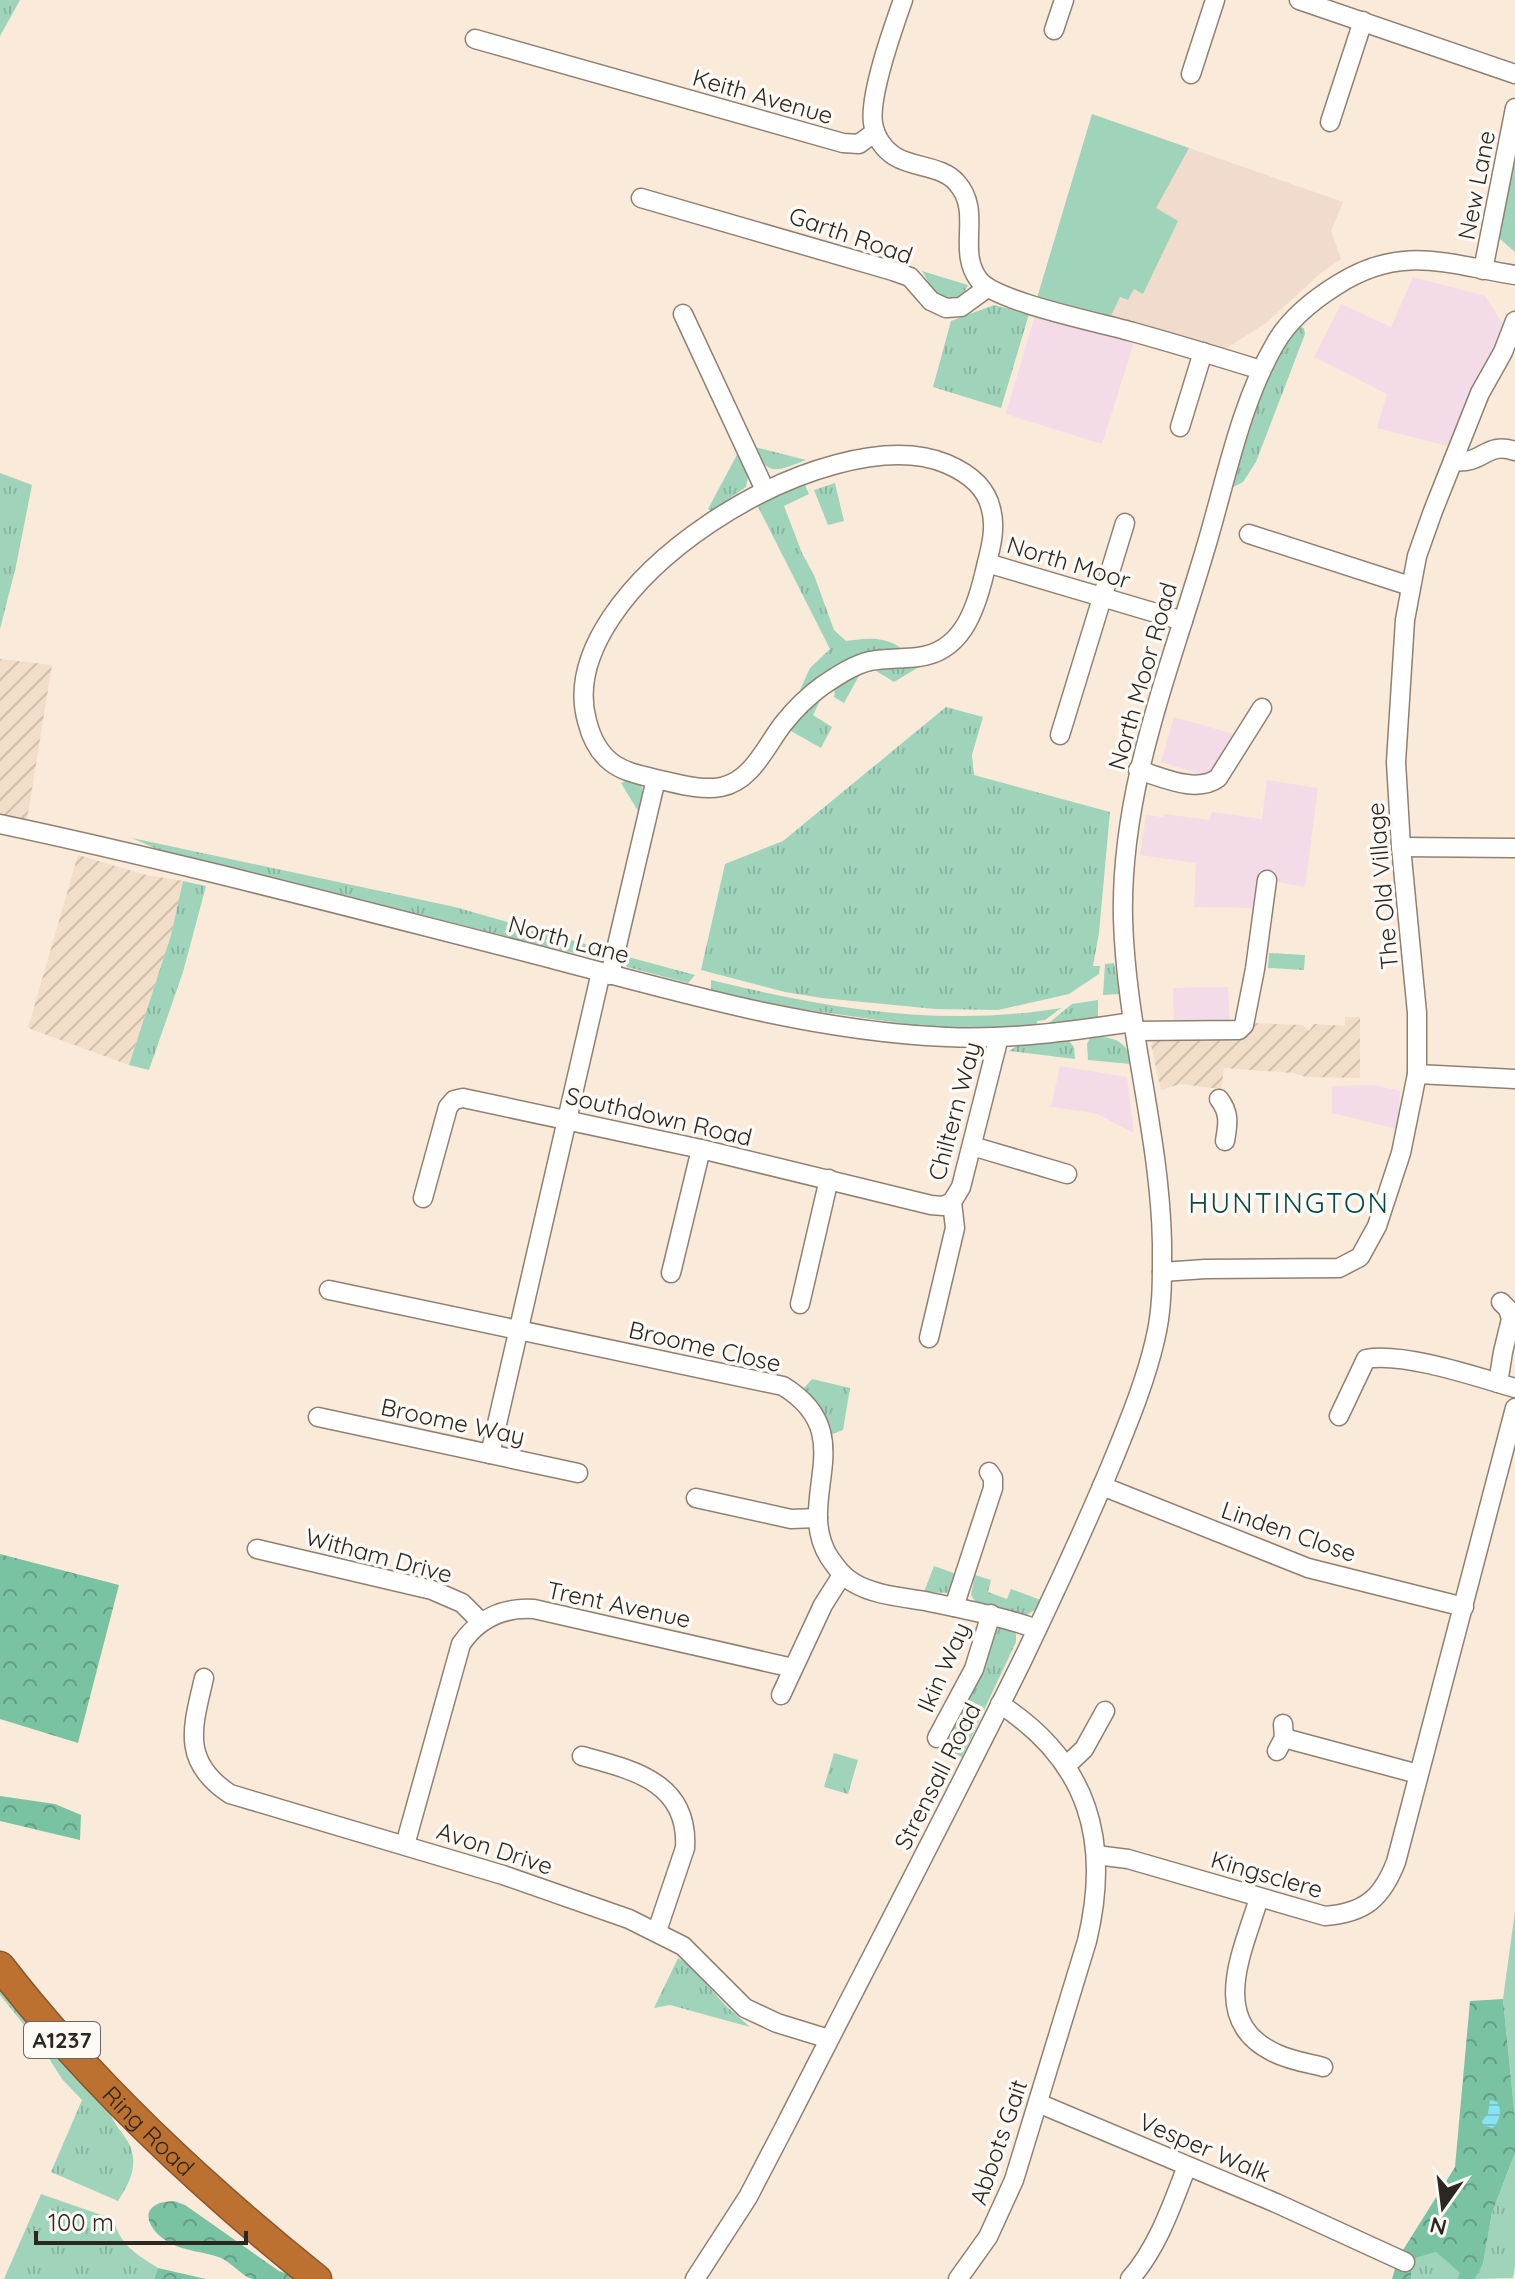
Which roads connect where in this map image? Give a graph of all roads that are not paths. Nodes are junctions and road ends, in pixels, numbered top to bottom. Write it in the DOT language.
graph roads {
  1 [pos="903,0"];
  2 [pos="1064,0"];
  3 [pos="1215,0"];
  4 [pos="1299,0"];
  5 [pos="1363,21"];
  6 [pos="1054,30"];
  7 [pos="475,39"];
  8 [pos="1191,74"];
  9 [pos="1515,74"];
  10 [pos="1515,108"];
  11 [pos="1330,122"];
  12 [pos="875,132"];
  13 [pos="641,198"];
  14 [pos="1483,270"];
  15 [pos="1515,275"];
  16 [pos="987,288"];
  17 [pos="683,314"];
  18 [pos="1515,321"];
  19 [pos="1203,352"];
  20 [pos="1261,370"];
  21 [pos="1180,427"];
  22 [pos="1515,451"];
  23 [pos="1453,461"];
  24 [pos="765,490"];
  25 [pos="1125,523"];
  26 [pos="1249,534"];
  27 [pos="987,563"];
  28 [pos="1410,586"];
  29 [pos="1101,597"];
  30 [pos="1183,621"];
  31 [pos="1262,708"];
  32 [pos="1060,735"];
  33 [pos="1138,770"];
  34 [pos="656,779"];
  35 [pos="0,824"];
  36 [pos="1401,847"];
  37 [pos="1515,848"];
  38 [pos="1267,880"];
  39 [pos="606,974"];
  40 [pos="1134,1026"];
  41 [pos="999,1037"];
  42 [pos="1417,1074"];
  43 [pos="1515,1079"];
  44 [pos="1219,1099"];
  45 [pos="568,1120"];
  46 [pos="1225,1141"];
  47 [pos="972,1146"];
  48 [pos="701,1149"];
  49 [pos="1067,1174"];
  50 [pos="829,1179"];
  51 [pos="423,1198"];
  52 [pos="952,1202"];
  53 [pos="1162,1272"];
  54 [pos="671,1273"];
  55 [pos="329,1290"];
  56 [pos="1501,1302"];
  57 [pos="800,1304"];
  58 [pos="520,1329"];
  59 [pos="929,1338"];
  60 [pos="1507,1386"];
  61 [pos="1515,1408"];
  62 [pos="1339,1416"];
  63 [pos="318,1417"];
  64 [pos="490,1454"];
  65 [pos="989,1472"];
  66 [pos="578,1474"];
  67 [pos="1102,1486"];
  68 [pos="696,1498"];
  69 [pos="818,1518"];
  70 [pos="257,1549"];
  71 [pos="842,1575"];
  72 [pos="954,1607"];
  73 [pos="1464,1607"];
  74 [pos="991,1614"];
  75 [pos="481,1622"];
  76 [pos="1037,1629"];
  77 [pos="793,1668"];
  78 [pos="206,1687"];
  79 [pos="781,1695"];
  80 [pos="1000,1704"];
  81 [pos="1107,1708"];
  82 [pos="937,1738"];
  83 [pos="1281,1738"];
  84 [pos="591,1764"];
  85 [pos="1066,1766"];
  86 [pos="1418,1774"];
  87 [pos="405,1845"];
  88 [pos="1096,1855"];
  89 [pos="1259,1898"];
  90 [pos="657,1931"];
  91 [pos="0,1966"];
  92 [pos="829,2039"];
  93 [pos="1322,2067"];
  94 [pos="1038,2103"];
  95 [pos="1187,2166"];
  96 [pos="1405,2262"];
  97 [pos="317,2279"];
  98 [pos="695,2279"];
  99 [pos="958,2279"];
  100 [pos="1130,2279"];
  1 -- 12 [label="street"];
  2 -- 6 [label="street"];
  3 -- 8 [label="street"];
  4 -- 5 [label="street"];
  5 -- 9 [label="street"];
  5 -- 11 [label="street"];
  7 -- 12 [label="street, Keith Avenue"];
  10 -- 14 [label="street, New Lane"];
  12 -- 16 [label="street"];
  13 -- 16 [label="street, Garth Road"];
  14 -- 15 [label="street, North Moor Road"];
  14 -- 20 [label="street, North Moor Road"];
  16 -- 19 [label="street"];
  17 -- 24 [label="street"];
  18 -- 23 [label="street, The Old Village"];
  19 -- 20 [label="street"];
  19 -- 21 [label="street"];
  20 -- 30 [label="street, North Moor Road"];
  22 -- 23 [label="street"];
  23 -- 28 [label="street, The Old Village"];
  24 -- 27 [label="street, North Moor"];
  24 -- 34 [label="street, North Moor"];
  25 -- 29 [label="street"];
  26 -- 28 [label="street"];
  27 -- 29 [label="street, North Moor"];
  27 -- 34 [label="street, North Moor"];
  28 -- 36 [label="street, The Old Village"];
  29 -- 30 [label="street, North Moor"];
  29 -- 32 [label="street"];
  30 -- 33 [label="street, North Moor Road"];
  31 -- 33 [label="street"];
  33 -- 40 [label="street, North Moor Road"];
  34 -- 39 [label="street"];
  35 -- 39 [label="street, North Lane"];
  36 -- 37 [label="street"];
  36 -- 42 [label="street, The Old Village"];
  38 -- 40 [label="street, North Lane"];
  39 -- 41 [label="street, North Lane"];
  39 -- 45 [label="street"];
  40 -- 41 [label="street, North Lane"];
  40 -- 53 [label="street, North Moor Road"];
  41 -- 47 [label="street, Chiltern Way"];
  42 -- 43 [label="street"];
  42 -- 53 [label="street, The Old Village"];
  44 -- 46 [label="street"];
  45 -- 48 [label="street, Southdown Road"];
  45 -- 51 [label="street, Southdown Road"];
  45 -- 58 [label="street"];
  47 -- 49 [label="street"];
  47 -- 52 [label="street, Chiltern Way"];
  48 -- 50 [label="street, Southdown Road"];
  48 -- 54 [label="street"];
  50 -- 52 [label="street, Southdown Road"];
  50 -- 57 [label="street"];
  52 -- 59 [label="street, Chiltern Way"];
  53 -- 67 [label="street, Strensall Road"];
  55 -- 58 [label="street, Broome Close"];
  56 -- 60 [label="street"];
  58 -- 64 [label="street"];
  58 -- 69 [label="street, Broome Close"];
  60 -- 62 [label="street"];
  61 -- 73 [label="street"];
  63 -- 64 [label="street, Broome Way"];
  64 -- 66 [label="street, Broome Way"];
  65 -- 72 [label="street"];
  67 -- 73 [label="street, Linden Close"];
  67 -- 76 [label="street, Strensall Road"];
  68 -- 69 [label="street"];
  69 -- 71 [label="street, Broome Close"];
  70 -- 75 [label="street, Witham Drive"];
  71 -- 72 [label="street"];
  71 -- 77 [label="street"];
  72 -- 74 [label="street"];
  73 -- 86 [label="street, Kingsclere"];
  74 -- 76 [label="street"];
  74 -- 82 [label="street, Ikin Way"];
  75 -- 77 [label="street, Trent Avenue"];
  75 -- 87 [label="street"];
  76 -- 80 [label="street, Strensall Road"];
  77 -- 79 [label="street"];
  78 -- 87 [label="street, Avon Drive"];
  80 -- 85 [label="street, Abbots Gait"];
  80 -- 92 [label="street, Strensall Road"];
  81 -- 85 [label="street"];
  83 -- 86 [label="street"];
  84 -- 90 [label="street"];
  85 -- 88 [label="street, Abbots Gait"];
  86 -- 89 [label="street, Kingsclere"];
  87 -- 90 [label="street, Avon Drive"];
  88 -- 89 [label="street, Kingsclere"];
  88 -- 94 [label="street, Abbots Gait"];
  89 -- 93 [label="street"];
  90 -- 92 [label="street, Avon Drive"];
  91 -- 97 [label="highway, Ring Road / A1237"];
  92 -- 98 [label="street, Strensall Road"];
  94 -- 95 [label="street, Vesper Walk"];
  94 -- 99 [label="street, Abbots Gait"];
  95 -- 96 [label="street, Vesper Walk"];
  95 -- 100 [label="street"];
}
